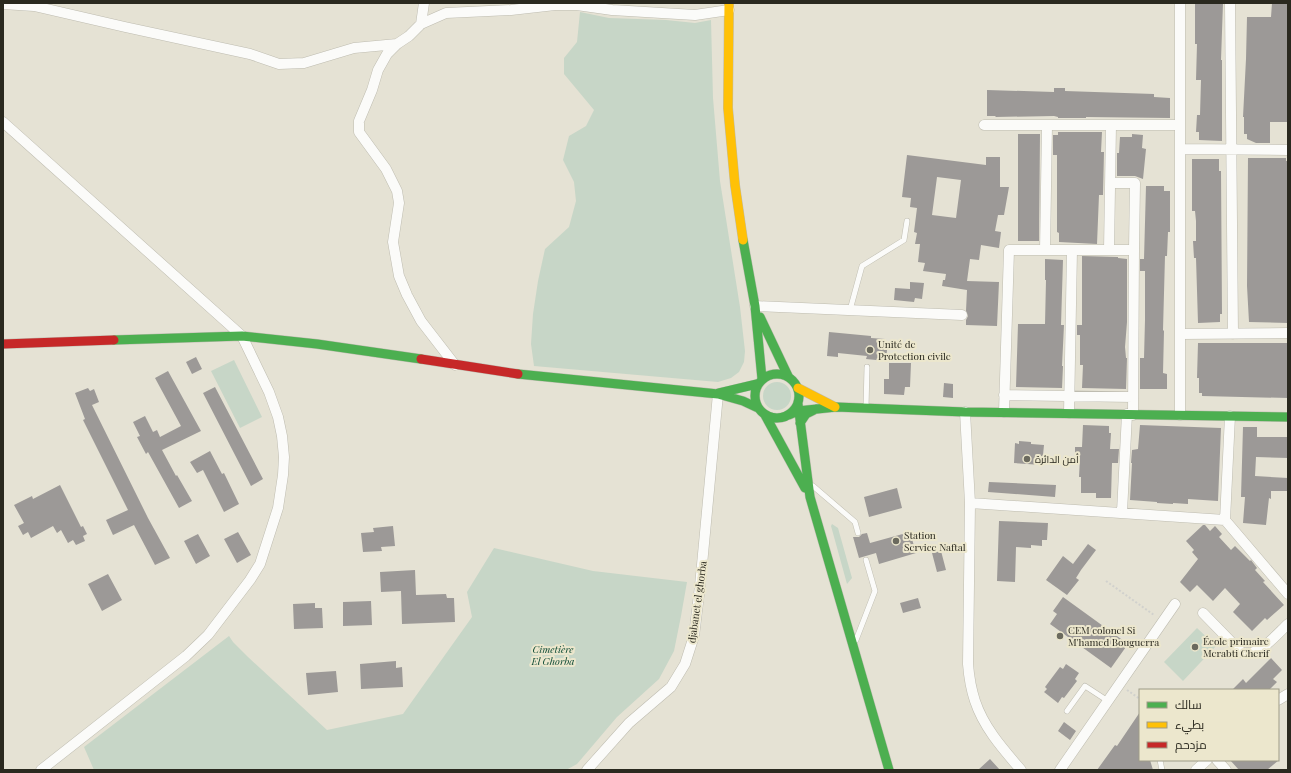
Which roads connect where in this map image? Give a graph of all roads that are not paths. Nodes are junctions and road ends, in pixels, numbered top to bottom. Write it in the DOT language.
graph roads {
  1 [pos="424,3"];
  2 [pos="1180,3"];
  3 [pos="1230,3"];
  4 [pos="3,4"];
  5 [pos="729,7"];
  6 [pos="421,24"];
  7 [pos="397,44"];
  8 [pos="3,122"];
  9 [pos="984,125"];
  10 [pos="1047,125"];
  11 [pos="1111,125"];
  12 [pos="1180,125"];
  13 [pos="1180,149"];
  14 [pos="1231,150"];
  15 [pos="1288,150"];
  16 [pos="1110,183"];
  17 [pos="907,221"];
  18 [pos="1045,250"];
  19 [pos="1072,250"];
  20 [pos="1109,250"];
  21 [pos="1134,250"];
  22 [pos="755,306"];
  23 [pos="850,310"];
  24 [pos="962,315"];
  25 [pos="1288,333"];
  26 [pos="1181,334"];
  27 [pos="1233,334"];
  28 [pos="242,336"];
  29 [pos="3,344"];
  30 [pos="455,365"];
  31 [pos="867,367"];
  32 [pos="788,376"];
  33 [pos="760,382"];
  34 [pos="798,388"];
  35 [pos="718,394"];
  36 [pos="1004,395"];
  37 [pos="1070,396"];
  38 [pos="1133,397"];
  39 [pos="798,407"];
  40 [pos="836,407"];
  41 [pos="758,408"];
  42 [pos="866,408"];
  43 [pos="816,409"];
  44 [pos="965,412"];
  45 [pos="1004,412"];
  46 [pos="1069,414"];
  47 [pos="1130,414"];
  48 [pos="1180,415"];
  49 [pos="765,416"];
  50 [pos="1230,416"];
  51 [pos="1288,417"];
  52 [pos="800,423"];
  53 [pos="808,481"];
  54 [pos="810,497"];
  55 [pos="970,503"];
  56 [pos="1122,512"];
  57 [pos="1225,520"];
  58 [pos="858,533"];
  59 [pos="866,560"];
  60 [pos="1288,594"];
  61 [pos="1175,604"];
  62 [pos="1203,613"];
  63 [pos="1288,624"];
  64 [pos="854,646"];
  65 [pos="1288,694"];
  66 [pos="1279,699"];
  67 [pos="1108,701"];
  68 [pos="1067,711"];
  69 [pos="1206,761"];
  70 [pos="1218,761"];
  71 [pos="41,770"];
  72 [pos="587,770"];
  73 [pos="889,770"];
  74 [pos="1021,770"];
  75 [pos="1060,770"];
  76 [pos="1196,770"];
  77 [pos="1226,770"];
  1 -- 6 [label="street"];
  2 -- 12 [label="street"];
  3 -- 14 [label="street"];
  4 -- 7 [label="street"];
  5 -- 6 [label="street"];
  5 -- 22 [label="main road"];
  6 -- 7 [label="street"];
  7 -- 30 [label="street"];
  8 -- 28 [label="street"];
  9 -- 10 [label="street"];
  10 -- 11 [label="street"];
  10 -- 18 [label="street"];
  11 -- 12 [label="street"];
  11 -- 16 [label="street"];
  12 -- 13 [label="street"];
  13 -- 14 [label="street"];
  13 -- 26 [label="street"];
  14 -- 15 [label="street"];
  14 -- 27 [label="street"];
  16 -- 20 [label="street"];
  16 -- 21 [label="street"];
  17 -- 23 [label="lane"];
  18 -- 19 [label="street"];
  18 -- 36 [label="street"];
  19 -- 20 [label="street"];
  19 -- 37 [label="street"];
  20 -- 21 [label="street"];
  21 -- 38 [label="street"];
  22 -- 23 [label="street"];
  22 -- 32 [label="main road"];
  22 -- 33 [label="main road"];
  23 -- 24 [label="street"];
  25 -- 27 [label="street"];
  26 -- 27 [label="street"];
  26 -- 48 [label="street"];
  28 -- 29 [label="main road"];
  28 -- 30 [label="main road"];
  28 -- 71 [label="street"];
  30 -- 35 [label="main road"];
  31 -- 42 [label="lane"];
  32 -- 33 [label="main road"];
  32 -- 34 [label="main road"];
  33 -- 35 [label="main road"];
  33 -- 41 [label="main road"];
  34 -- 39 [label="main road"];
  34 -- 40 [label="main road"];
  35 -- 41 [label="main road"];
  35 -- 72 [label="street, djabanet el ghorba"];
  36 -- 37 [label="street"];
  36 -- 45 [label="street"];
  37 -- 38 [label="street"];
  37 -- 46 [label="street"];
  38 -- 47 [label="street"];
  39 -- 43 [label="main road"];
  39 -- 49 [label="main road"];
  39 -- 52 [label="main road"];
  40 -- 42 [label="main road"];
  40 -- 43 [label="main road"];
  41 -- 49 [label="main road"];
  42 -- 44 [label="main road"];
  43 -- 52 [label="main road"];
  44 -- 45 [label="main road"];
  44 -- 55 [label="street"];
  45 -- 46 [label="main road"];
  46 -- 47 [label="main road"];
  47 -- 48 [label="main road"];
  47 -- 56 [label="street"];
  48 -- 50 [label="main road"];
  49 -- 54 [label="main road"];
  50 -- 51 [label="main road"];
  50 -- 57 [label="street"];
  52 -- 53 [label="main road"];
  53 -- 54 [label="main road"];
  53 -- 58 [label="lane"];
  54 -- 64 [label="main road"];
  55 -- 56 [label="street"];
  55 -- 74 [label="street"];
  56 -- 57 [label="street"];
  57 -- 60 [label="street"];
  59 -- 64 [label="lane"];
  61 -- 67 [label="street"];
  62 -- 63 [label="street"];
  64 -- 73 [label="main road"];
  65 -- 66 [label="street"];
  67 -- 68 [label="lane"];
  67 -- 75 [label="street"];
  69 -- 76 [label="street"];
  70 -- 77 [label="street"];
}
